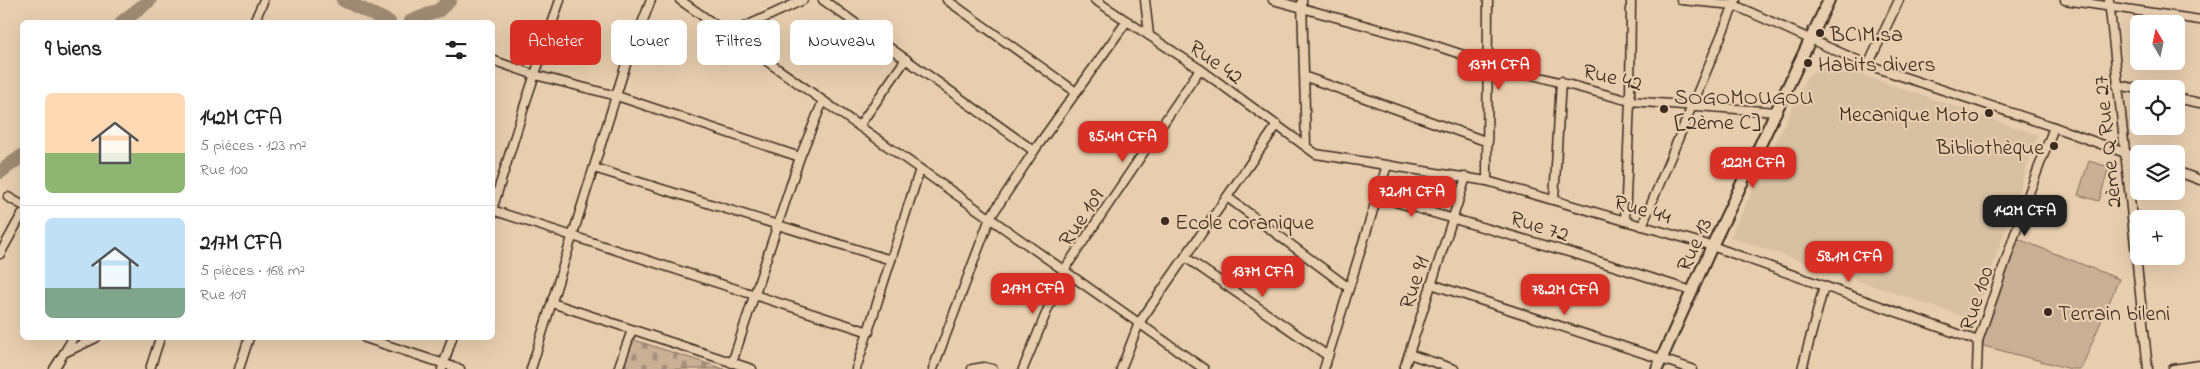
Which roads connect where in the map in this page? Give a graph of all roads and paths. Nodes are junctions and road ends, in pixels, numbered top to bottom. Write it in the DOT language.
graph roads {
  1 [pos="560,0"];
  2 [pos="651,0"];
  3 [pos="680,0"];
  4 [pos="802,0"];
  5 [pos="823,0"];
  6 [pos="947,0"];
  7 [pos="1094,0"];
  8 [pos="1145,0"];
  9 [pos="1273,0"];
  10 [pos="1302,0"];
  11 [pos="1488,0"];
  12 [pos="1631,0"];
  13 [pos="1681,0"];
  14 [pos="1828,0"];
  15 [pos="1900,0"];
  16 [pos="2064,0"];
  17 [pos="263,2"];
  18 [pos="1735,2"];
  19 [pos="2110,4"];
  20 [pos="1303,9"];
  21 [pos="255,20"];
  22 [pos="709,20"];
  23 [pos="759,20"];
  24 [pos="2200,20"];
  25 [pos="1126,21"];
  26 [pos="1149,35"];
  27 [pos="1810,40"];
  28 [pos="906,59"];
  29 [pos="495,61"];
  30 [pos="1488,63"];
  31 [pos="773,65"];
  32 [pos="1868,65"];
  33 [pos="1200,69"];
  34 [pos="535,75"];
  35 [pos="1306,77"];
  36 [pos="1561,81"];
  37 [pos="2117,85"];
  38 [pos="2130,87"];
  39 [pos="1076,92"];
  40 [pos="617,96"];
  41 [pos="823,100"];
  42 [pos="2185,100"];
  43 [pos="1630,101"];
  44 [pos="2200,103"];
  45 [pos="1693,105"];
  46 [pos="1777,112"];
  47 [pos="1277,125"];
  48 [pos="859,126"];
  49 [pos="2054,127"];
  50 [pos="1488,142"];
  51 [pos="1306,147"];
  52 [pos="1034,150"];
  53 [pos="1316,154"];
  54 [pos="2125,154"];
  55 [pos="2130,155"];
  56 [pos="800,156"];
  57 [pos="1387,165"];
  58 [pos="594,168"];
  59 [pos="920,169"];
  60 [pos="2185,174"];
  61 [pos="1466,177"];
  62 [pos="495,178"];
  63 [pos="503,179"];
  64 [pos="2200,180"];
  65 [pos="1487,181"];
  66 [pos="8,197"];
  67 [pos="1227,197"];
  68 [pos="1378,197"];
  69 [pos="1554,200"];
  70 [pos="495,202"];
  71 [pos="20,204"];
  72 [pos="495,211"];
  73 [pos="1452,217"];
  74 [pos="20,218"];
  75 [pos="990,218"];
  76 [pos="1625,221"];
  77 [pos="777,225"];
  78 [pos="1642,226"];
  79 [pos="573,236"];
  80 [pos="1712,246"];
  81 [pos="0,254"];
  82 [pos="1185,257"];
  83 [pos="891,260"];
  84 [pos="1064,270"];
  85 [pos="1431,284"];
  86 [pos="1824,286"];
  87 [pos="1349,288"];
  88 [pos="1692,291"];
  89 [pos="754,295"];
  90 [pos="552,303"];
  91 [pos="1139,323"];
  92 [pos="632,330"];
  93 [pos="870,332"];
  94 [pos="72,340"];
  95 [pos="92,340"];
  96 [pos="159,340"];
  97 [pos="249,340"];
  98 [pos="371,340"];
  99 [pos="451,340"];
  100 [pos="1978,341"];
  101 [pos="64,353"];
  102 [pos="1408,354"];
  103 [pos="1328,356"];
  104 [pos="1661,359"];
  105 [pos="732,363"];
  106 [pos="2200,365"];
  107 [pos="443,366"];
  108 [pos="54,369"];
  109 [pos="150,369"];
  110 [pos="239,369"];
  111 [pos="460,369"];
  112 [pos="531,369"];
  113 [pos="618,369"];
  114 [pos="752,369"];
  115 [pos="856,369"];
  116 [pos="933,369"];
  117 [pos="972,369"];
  118 [pos="994,369"];
  119 [pos="1023,369"];
  120 [pos="1121,369"];
  121 [pos="1204,369"];
  122 [pos="1324,369"];
  123 [pos="1404,369"];
  124 [pos="1454,369"];
  125 [pos="1657,369"];
  126 [pos="1692,369"];
  127 [pos="1802,369"];
  128 [pos="1977,369"];
  129 [pos="2148,369"];
  130 [pos="2173,369"];
  1 -- 34 [label="street"];
  2 -- 40 [label="street"];
  3 -- 22 [label="street"];
  4 -- 23 [label="street"];
  5 -- 28 [label="street"];
  6 -- 39 [label="street"];
  7 -- 25 [label="street, Rue 42"];
  8 -- 26 [label="street"];
  9 -- 20 [label="street, Rue 42"];
  10 -- 20 [label="street"];
  11 -- 30 [label="street"];
  12 -- 43 [label="street"];
  13 -- 18 [label="street"];
  14 -- 27 [label="street, Rue 13"];
  15 -- 32 [label="street"];
  16 -- 19 [label="street"];
  17 -- 21 [label="street"];
  18 -- 27 [label="street"];
  18 -- 45 [label="street"];
  19 -- 24 [label="street"];
  19 -- 37 [label="street, 2ème Q Rue 27"];
  20 -- 30 [label="street, Rue 42"];
  20 -- 35 [label="street"];
  25 -- 26 [label="street, Rue 42"];
  25 -- 39 [label="street"];
  26 -- 33 [label="street, Rue 42"];
  27 -- 32 [label="street"];
  27 -- 46 [label="street, Rue 13"];
  28 -- 48 [label="street"];
  28 -- 52 [label="street"];
  29 -- 34 [label="street"];
  30 -- 36 [label="street, Rue 42"];
  30 -- 50 [label="street"];
  31 -- 41 [label="street"];
  32 -- 49 [label="street"];
  33 -- 47 [label="street, Rue 42"];
  33 -- 84 [label="street, Rue 109"];
  34 -- 40 [label="street"];
  34 -- 63 [label="street"];
  35 -- 50 [label="street"];
  35 -- 51 [label="street"];
  36 -- 43 [label="street, Rue 42"];
  36 -- 69 [label="street"];
  37 -- 38 [label="street"];
  37 -- 54 [label="street, 2ème Q Rue 27"];
  39 -- 52 [label="street"];
  40 -- 56 [label="street"];
  40 -- 58 [label="street"];
  41 -- 48 [label="street"];
  41 -- 56 [label="street"];
  42 -- 44 [label="street"];
  43 -- 45 [label="street, Rue 42"];
  43 -- 76 [label="street"];
  45 -- 46 [label="street, Rue 42"];
  45 -- 78 [label="street"];
  46 -- 80 [label="street, Rue 13"];
  47 -- 51 [label="street, Rue 42"];
  47 -- 67 [label="street"];
  48 -- 59 [label="street"];
  49 -- 54 [label="street"];
  49 -- 100 [label="street, Rue 100"];
  50 -- 65 [label="street"];
  51 -- 53 [label="street, Rue 42"];
  52 -- 75 [label="street"];
  53 -- 57 [label="street, Rue 44"];
  54 -- 55 [label="street"];
  54 -- 129 [label="street, 2ème Q Rue 27"];
  56 -- 77 [label="street"];
  57 -- 61 [label="street, Rue 44"];
  57 -- 68 [label="street"];
  58 -- 77 [label="street"];
  58 -- 79 [label="street"];
  59 -- 75 [label="street"];
  59 -- 83 [label="street"];
  60 -- 64 [label="street"];
  61 -- 65 [label="street, Rue 44"];
  61 -- 73 [label="street, Rue 91"];
  62 -- 63 [label="street"];
  63 -- 70 [label="street"];
  65 -- 69 [label="street, Rue 44"];
  66 -- 71 [label="street"];
  67 -- 82 [label="street"];
  67 -- 87 [label="street"];
  68 -- 73 [label="street, Rue 72"];
  68 -- 87 [label="street"];
  69 -- 76 [label="street, Rue 44"];
  72 -- 79 [label="street"];
  73 -- 85 [label="street, Rue 91"];
  73 -- 88 [label="street, Rue 72"];
  74 -- 81 [label="street"];
  75 -- 84 [label="street"];
  75 -- 116 [label="street"];
  76 -- 78 [label="street, Rue 44"];
  77 -- 83 [label="street"];
  77 -- 89 [label="street"];
  78 -- 80 [label="street, Rue 44"];
  79 -- 89 [label="street"];
  79 -- 90 [label="street"];
  80 -- 86 [label="street, Rue 44"];
  80 -- 88 [label="street, Rue 13"];
  82 -- 91 [label="street"];
  82 -- 103 [label="street"];
  83 -- 93 [label="street"];
  84 -- 91 [label="street"];
  84 -- 119 [label="street, Rue 109"];
  85 -- 102 [label="street, Rue 91"];
  85 -- 104 [label="street"];
  86 -- 100 [label="street, Rue 44"];
  86 -- 127 [label="street"];
  87 -- 103 [label="street"];
  88 -- 104 [label="street, Rue 13"];
  89 -- 93 [label="street"];
  89 -- 105 [label="street"];
  90 -- 92 [label="street"];
  90 -- 112 [label="street"];
  91 -- 120 [label="street"];
  91 -- 121 [label="street"];
  92 -- 105 [label="street"];
  92 -- 113 [label="street"];
  93 -- 115 [label="street"];
  94 -- 101 [label="street"];
  95 -- 101 [label="street"];
  96 -- 109 [label="street"];
  97 -- 110 [label="street"];
  98 -- 107 [label="street"];
  99 -- 107 [label="street"];
  100 -- 128 [label="street, Rue 100"];
  101 -- 108 [label="street"];
  102 -- 123 [label="street, Rue 91"];
  102 -- 124 [label="street"];
  103 -- 122 [label="street"];
  104 -- 125 [label="street, Rue 13"];
  104 -- 126 [label="street"];
  105 -- 114 [label="street"];
  106 -- 130 [label="street"];
  107 -- 111 [label="street"];
  117 -- 118 [label="street"];
}
